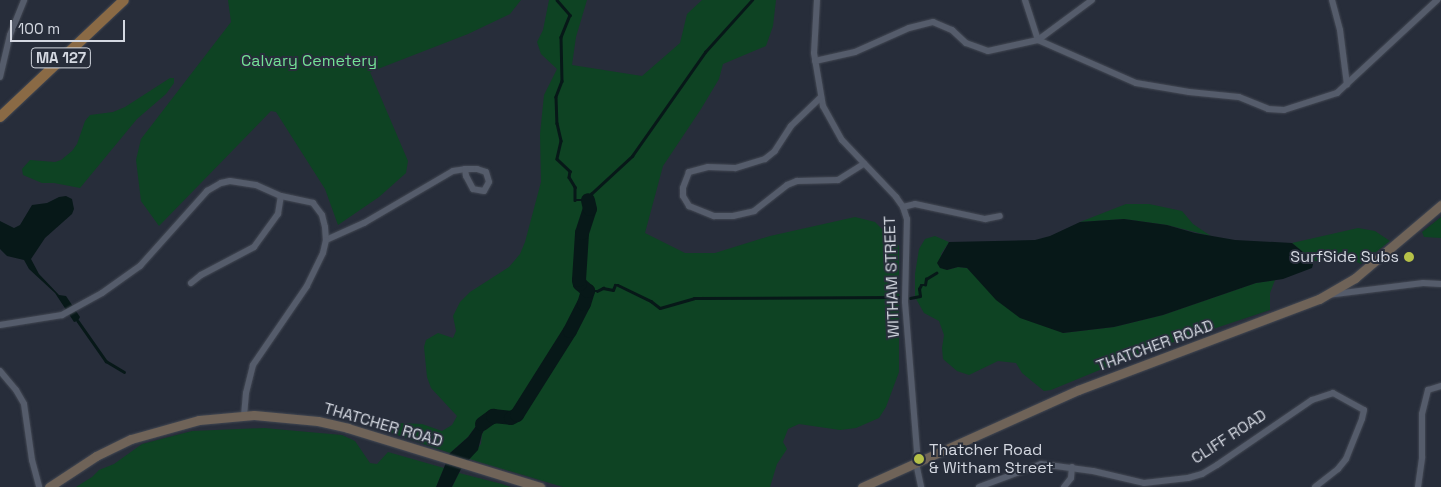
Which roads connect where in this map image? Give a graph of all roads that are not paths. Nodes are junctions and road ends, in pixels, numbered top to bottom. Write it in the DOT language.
graph roads {
  1 [pos="24,0"];
  2 [pos="124,0"];
  3 [pos="817,0"];
  4 [pos="1025,0"];
  5 [pos="1092,0"];
  6 [pos="1332,0"];
  7 [pos="1437,0"];
  8 [pos="1038,40"];
  9 [pos="815,60"];
  10 [pos="0,77"];
  11 [pos="1347,85"];
  12 [pos="821,97"];
  13 [pos="0,117"];
  14 [pos="864,164"];
  15 [pos="465,169"];
  16 [pos="281,196"];
  17 [pos="1441,205"];
  18 [pos="903,207"];
  19 [pos="1000,216"];
  20 [pos="326,240"];
  21 [pos="191,283"];
  22 [pos="1441,284"];
  23 [pos="1326,296"];
  24 [pos="0,325"];
  25 [pos="0,371"];
  26 [pos="1441,386"];
  27 [pos="244,416"];
  28 [pos="916,463"];
  29 [pos="1072,467"];
  30 [pos="39,487"];
  31 [pos="49,487"];
  32 [pos="540,487"];
  33 [pos="862,487"];
  34 [pos="921,487"];
  35 [pos="979,487"];
  36 [pos="1064,487"];
  37 [pos="1315,487"];
  38 [pos="1418,487"];
  1 -- 10 [label="street"];
  2 -- 13 [label="main road, MA 127"];
  3 -- 9 [label="street, WITHAM STREET"];
  4 -- 8 [label="street"];
  5 -- 8 [label="street"];
  6 -- 11 [label="street"];
  7 -- 11 [label="street"];
  8 -- 9 [label="street"];
  8 -- 11 [label="street"];
  9 -- 12 [label="street, WITHAM STREET"];
  12 -- 14 [label="street, WITHAM STREET"];
  12 -- 14 [label="street"];
  14 -- 18 [label="street, WITHAM STREET"];
  15 -- 20 [label="street"];
  16 -- 20 [label="street"];
  16 -- 21 [label="street"];
  16 -- 24 [label="street"];
  17 -- 23 [label="main road, THATCHER ROAD"];
  18 -- 19 [label="street"];
  18 -- 28 [label="street, WITHAM STREET"];
  20 -- 27 [label="street"];
  22 -- 23 [label="street"];
  23 -- 28 [label="main road, THATCHER ROAD"];
  25 -- 30 [label="street"];
  26 -- 38 [label="street"];
  27 -- 31 [label="main road, THATCHER ROAD"];
  27 -- 32 [label="main road, THATCHER ROAD"];
  28 -- 33 [label="main road, THATCHER ROAD"];
  28 -- 34 [label="street, WITHAM STREET"];
  29 -- 35 [label="street, CLIFF ROAD"];
  29 -- 36 [label="street"];
  29 -- 37 [label="street, CLIFF ROAD"];
}
